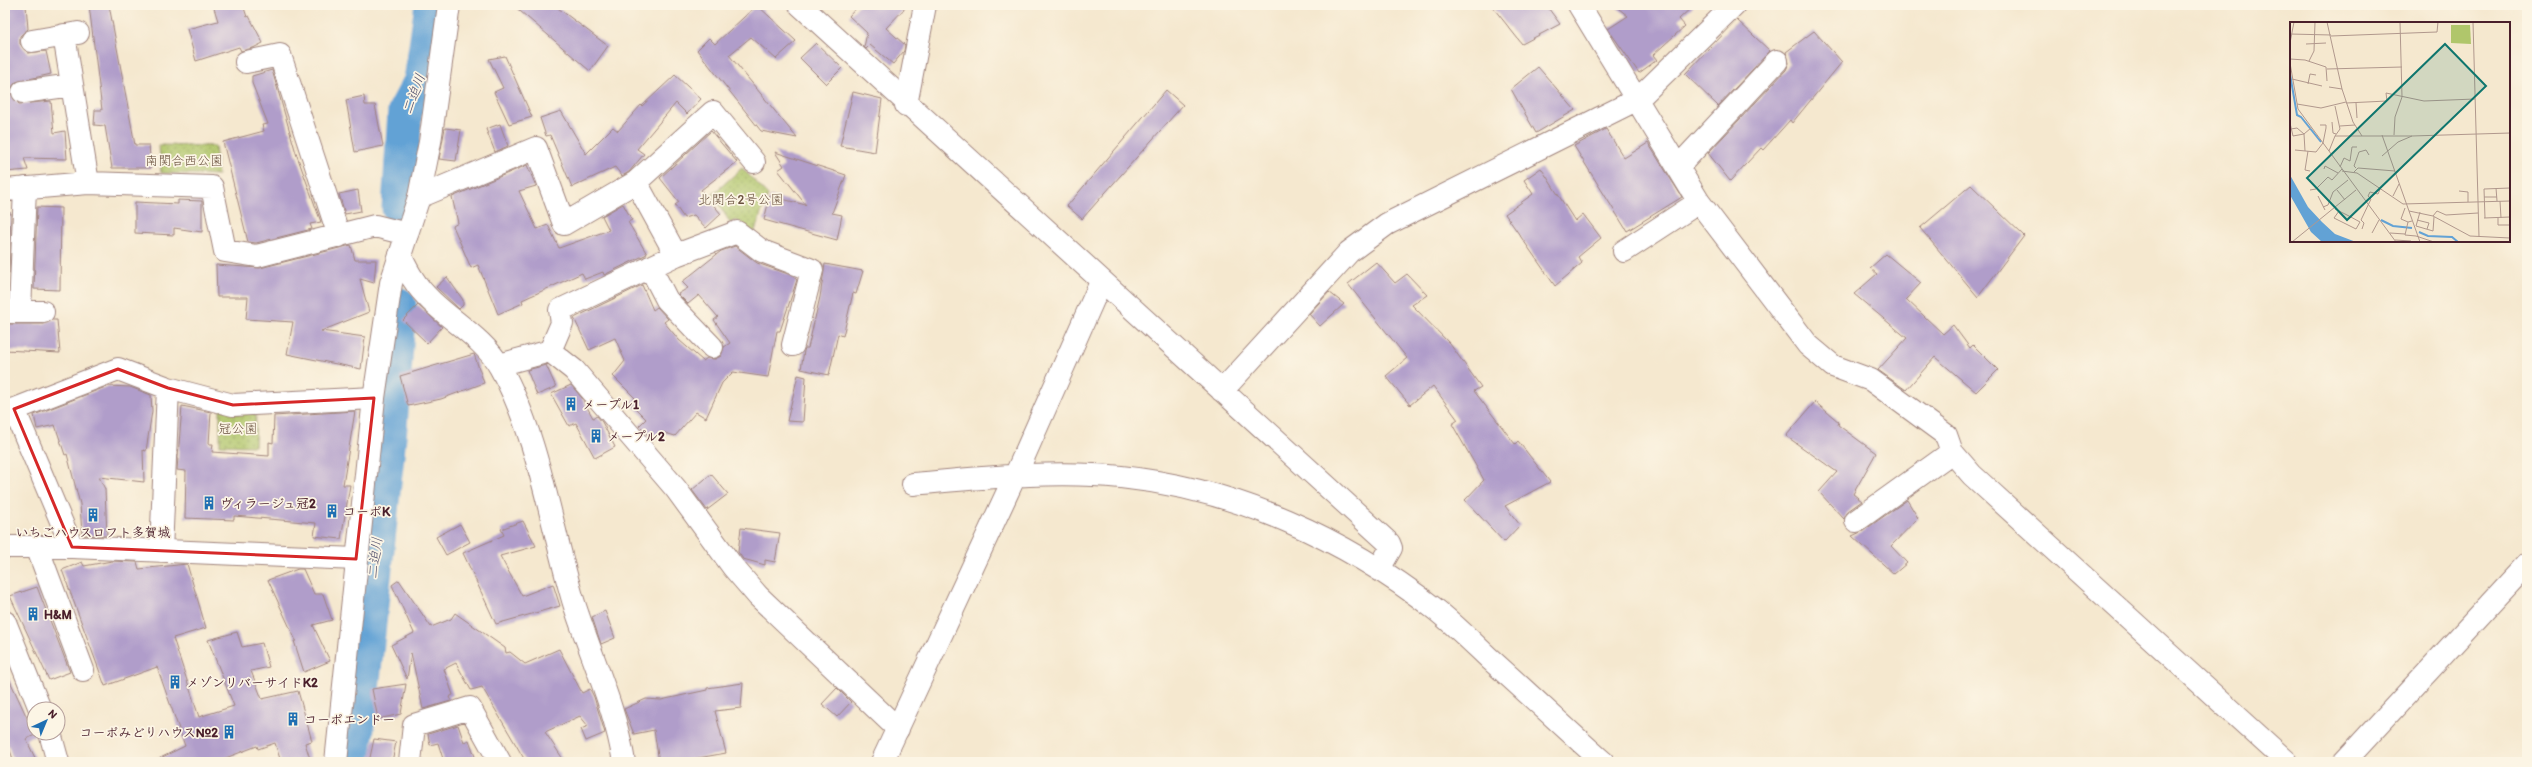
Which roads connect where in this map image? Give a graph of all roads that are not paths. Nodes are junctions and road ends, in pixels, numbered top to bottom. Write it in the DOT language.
graph roads {
  1 [pos="449,5"];
  2 [pos="800,5"];
  3 [pos="926,5"];
  4 [pos="1579,5"];
  5 [pos="1734,5"];
  6 [pos="32,40"];
  7 [pos="1777,61"];
  8 [pos="246,62"];
  9 [pos="72,84"];
  10 [pos="23,92"];
  11 [pos="1638,99"];
  12 [pos="906,105"];
  13 [pos="754,162"];
  14 [pos="1678,167"];
  15 [pos="636,182"];
  16 [pos="88,183"];
  17 [pos="15,189"];
  18 [pos="419,197"];
  19 [pos="1699,202"];
  20 [pos="407,234"];
  21 [pos="339,236"];
  22 [pos="1624,250"];
  23 [pos="400,255"];
  24 [pos="676,255"];
  25 [pos="650,267"];
  26 [pos="1101,282"];
  27 [pos="12,312"];
  28 [pos="43,312"];
  29 [pos="793,345"];
  30 [pos="712,347"];
  31 [pos="550,351"];
  32 [pos="499,366"];
  33 [pos="168,388"];
  34 [pos="1222,391"];
  35 [pos="374,398"];
  36 [pos="10,411"];
  37 [pos="1952,452"];
  38 [pos="1016,474"];
  39 [pos="913,484"];
  40 [pos="1856,521"];
  41 [pos="5,547"];
  42 [pos="37,547"];
  43 [pos="72,547"];
  44 [pos="162,550"];
  45 [pos="356,559"];
  46 [pos="2527,564"];
  47 [pos="1379,569"];
  48 [pos="5,622"];
  49 [pos="83,670"];
  50 [pos="37,701"];
  51 [pos="898,729"];
  52 [pos="52,741"];
  53 [pos="622,761"];
  54 [pos="58,762"];
  55 [pos="336,762"];
  56 [pos="410,762"];
  57 [pos="500,762"];
  58 [pos="882,762"];
  59 [pos="1603,762"];
  60 [pos="2287,762"];
  61 [pos="2344,762"];
  1 -- 18 [label="street"];
  2 -- 12 [label="street"];
  3 -- 12 [label="street"];
  4 -- 11 [label="street"];
  5 -- 11 [label="street"];
  6 -- 9 [label="street"];
  7 -- 14 [label="street"];
  8 -- 21 [label="street"];
  9 -- 10 [label="street"];
  9 -- 16 [label="street"];
  11 -- 14 [label="street"];
  11 -- 34 [label="street"];
  12 -- 26 [label="street"];
  13 -- 15 [label="street"];
  14 -- 19 [label="street"];
  15 -- 18 [label="street"];
  15 -- 24 [label="street"];
  16 -- 17 [label="street"];
  16 -- 21 [label="street"];
  17 -- 27 [label="street"];
  18 -- 20 [label="street"];
  19 -- 22 [label="street"];
  19 -- 37 [label="street"];
  20 -- 21 [label="street"];
  20 -- 23 [label="street"];
  23 -- 32 [label="street"];
  23 -- 35 [label="street"];
  24 -- 25 [label="street"];
  24 -- 29 [label="street"];
  25 -- 30 [label="street"];
  25 -- 31 [label="street"];
  26 -- 34 [label="street"];
  26 -- 38 [label="street"];
  27 -- 28 [label="street"];
  31 -- 32 [label="street"];
  31 -- 51 [label="street"];
  32 -- 53 [label="street"];
  33 -- 35 [label="street"];
  33 -- 36 [label="street"];
  33 -- 44 [label="street"];
  34 -- 47 [label="street"];
  35 -- 45 [label="street"];
  36 -- 43 [label="street"];
  37 -- 40 [label="street"];
  37 -- 60 [label="street"];
  38 -- 39 [label="street"];
  38 -- 47 [label="street"];
  38 -- 51 [label="street"];
  41 -- 42 [label="street"];
  42 -- 43 [label="street"];
  42 -- 49 [label="street"];
  43 -- 44 [label="street"];
  44 -- 45 [label="street"];
  45 -- 55 [label="street"];
  46 -- 61 [label="street"];
  47 -- 59 [label="street"];
  48 -- 50 [label="street"];
  51 -- 58 [label="street"];
  52 -- 54 [label="street"];
  56 -- 57 [label="street"];
}
